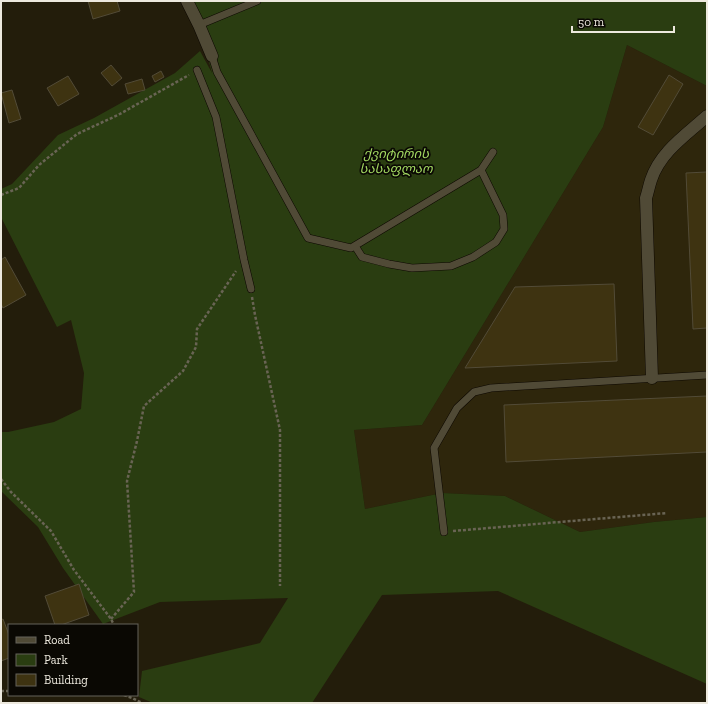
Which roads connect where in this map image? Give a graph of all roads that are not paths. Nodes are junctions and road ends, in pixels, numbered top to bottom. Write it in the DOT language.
graph roads {
  1 [pos="186,1"];
  2 [pos="257,1"];
  3 [pos="199,25"];
  4 [pos="212,56"];
  5 [pos="197,70"];
  6 [pos="707,116"];
  7 [pos="493,152"];
  8 [pos="481,170"];
  9 [pos="355,246"];
  10 [pos="251,288"];
  11 [pos="707,375"];
  12 [pos="652,378"];
  13 [pos="444,532"];
  1 -- 3 [label="street"];
  2 -- 3 [label="lane"];
  3 -- 4 [label="street"];
  4 -- 9 [label="lane"];
  5 -- 10 [label="lane"];
  6 -- 12 [label="street"];
  7 -- 8 [label="lane"];
  8 -- 9 [label="lane"];
  8 -- 9 [label="lane"];
  11 -- 12 [label="lane"];
  12 -- 13 [label="lane"];
}
